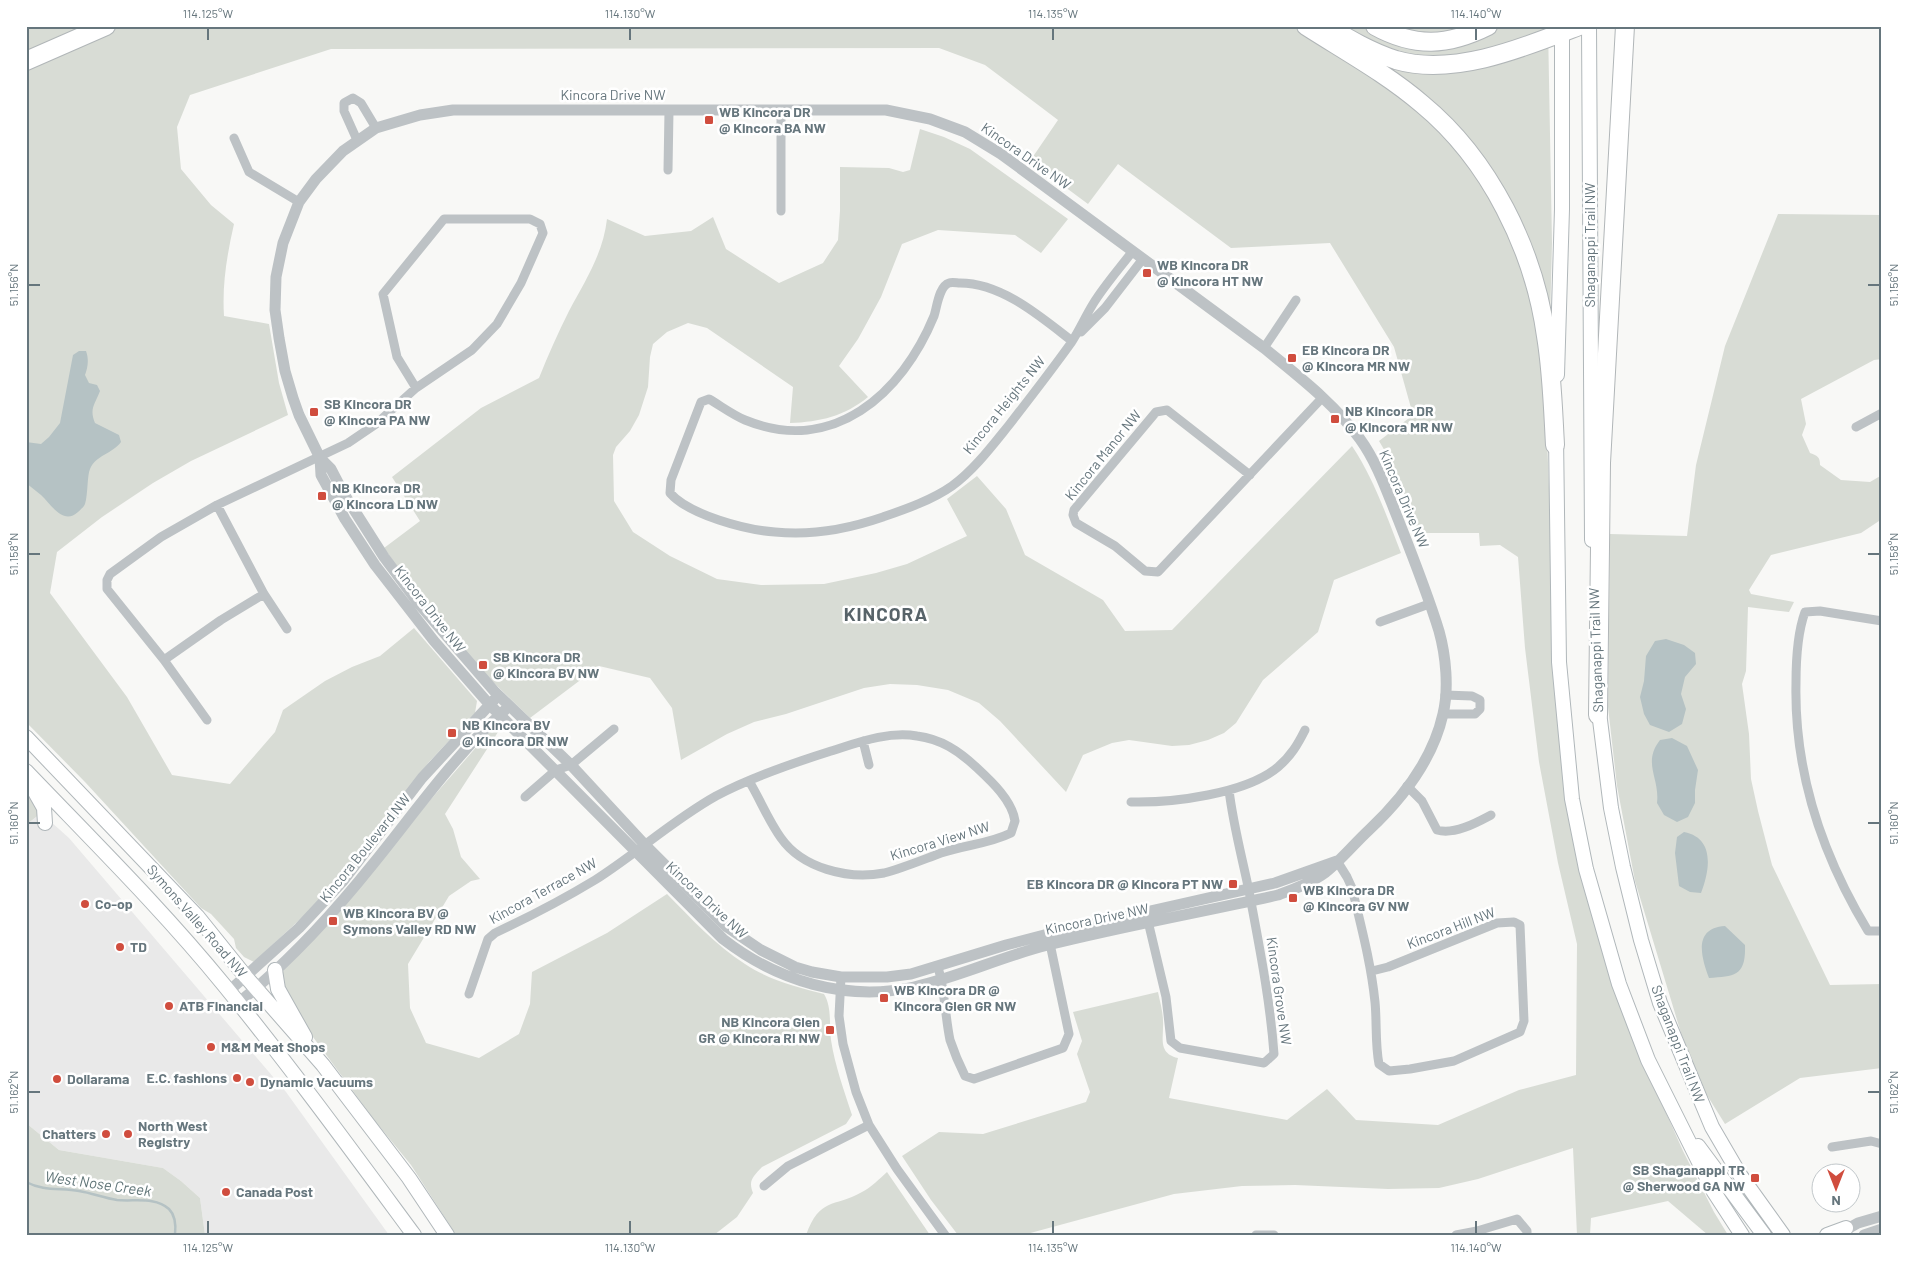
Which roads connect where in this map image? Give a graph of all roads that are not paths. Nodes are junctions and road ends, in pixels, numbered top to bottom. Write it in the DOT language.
graph roads {
  1 [pos="106,26"];
  2 [pos="1306,26"];
  3 [pos="1327,26"];
  4 [pos="1375,26"];
  5 [pos="1488,26"];
  6 [pos="1579,26"];
  7 [pos="1589,26"];
  8 [pos="1625,26"];
  9 [pos="1562,33"];
  10 [pos="26,61"];
  11 [pos="781,110"];
  12 [pos="669,111"];
  13 [pos="376,128"];
  14 [pos="234,138"];
  15 [pos="357,140"];
  16 [pos="668,170"];
  17 [pos="299,202"];
  18 [pos="780,211"];
  19 [pos="1132,252"];
  20 [pos="1142,260"];
  21 [pos="1296,300"];
  22 [pos="1072,341"];
  23 [pos="1264,348"];
  24 [pos="416,388"];
  25 [pos="1322,398"];
  26 [pos="1882,413"];
  27 [pos="1856,427"];
  28 [pos="1555,445"];
  29 [pos="320,458"];
  30 [pos="1250,475"];
  31 [pos="217,505"];
  32 [pos="264,594"];
  33 [pos="1429,604"];
  34 [pos="1882,621"];
  35 [pos="1380,622"];
  36 [pos="287,629"];
  37 [pos="164,660"];
  38 [pos="499,695"];
  39 [pos="1445,695"];
  40 [pos="489,704"];
  41 [pos="510,706"];
  42 [pos="1443,714"];
  43 [pos="499,715"];
  44 [pos="1598,715"];
  45 [pos="207,720"];
  46 [pos="614,729"];
  47 [pos="1305,730"];
  48 [pos="26,737"];
  49 [pos="862,741"];
  50 [pos="869,764"];
  51 [pos="571,765"];
  52 [pos="556,770"];
  53 [pos="26,771"];
  54 [pos="26,778"];
  55 [pos="749,781"];
  56 [pos="1407,786"];
  57 [pos="1229,790"];
  58 [pos="525,797"];
  59 [pos="1131,802"];
  60 [pos="1491,815"];
  61 [pos="45,823"];
  62 [pos="640,849"];
  63 [pos="1336,861"];
  64 [pos="1250,896"];
  65 [pos="1147,917"];
  66 [pos="1882,931"];
  67 [pos="1049,939"];
  68 [pos="938,967"];
  69 [pos="275,970"];
  70 [pos="1372,971"];
  71 [pos="246,977"];
  72 [pos="841,977"];
  73 [pos="942,978"];
  74 [pos="256,988"];
  75 [pos="840,990"];
  76 [pos="229,991"];
  77 [pos="469,994"];
  78 [pos="238,1003"];
  79 [pos="323,1065"];
  80 [pos="1676,1118"];
  81 [pos="869,1125"];
  82 [pos="1882,1144"];
  83 [pos="1832,1148"];
  84 [pos="764,1186"];
  85 [pos="1768,1214"];
  86 [pos="1882,1216"];
  87 [pos="1882,1229"];
  88 [pos="1841,1232"];
  89 [pos="414,1235"];
  90 [pos="447,1235"];
  91 [pos="945,1235"];
  92 [pos="1258,1235"];
  93 [pos="1274,1235"];
  94 [pos="1456,1235"];
  95 [pos="1527,1235"];
  96 [pos="1742,1235"];
  97 [pos="1764,1235"];
  98 [pos="1783,1235"];
  99 [pos="1793,1235"];
  100 [pos="1827,1235"];
  101 [pos="1864,1235"];
  1 -- 10 [label="highway"];
  2 -- 28 [label="highway"];
  3 -- 9 [label="highway"];
  4 -- 5 [label="highway"];
  6 -- 9 [label="highway"];
  7 -- 44 [label="main road, Shaganappi Trail NW"];
  8 -- 44 [label="highway"];
  9 -- 28 [label="main road, Shaganappi Trail NW"];
  11 -- 12 [label="street, Kincora Drive NW"];
  11 -- 18 [label="street"];
  11 -- 19 [label="street, Kincora Drive NW"];
  12 -- 13 [label="street, Kincora Drive NW"];
  12 -- 16 [label="street"];
  13 -- 15 [label="street, Kincora Drive NW"];
  13 -- 15 [label="street"];
  14 -- 17 [label="street"];
  15 -- 17 [label="street, Kincora Drive NW"];
  17 -- 29 [label="street, Kincora Drive NW"];
  19 -- 20 [label="street, Kincora Drive NW"];
  19 -- 22 [label="street, Kincora Heights NW"];
  20 -- 22 [label="street, Kincora Heights NW"];
  20 -- 23 [label="street, Kincora Drive NW"];
  21 -- 23 [label="street"];
  22 -- 22 [label="street, Kincora Heights NW"];
  23 -- 25 [label="street, Kincora Drive NW"];
  24 -- 24 [label="street"];
  24 -- 29 [label="street"];
  25 -- 30 [label="street, Kincora Manor NW"];
  25 -- 33 [label="street, Kincora Drive NW"];
  26 -- 27 [label="street"];
  28 -- 80 [label="main road, Shaganappi Trail NW"];
  29 -- 31 [label="street"];
  29 -- 38 [label="street, Kincora Drive NW"];
  29 -- 40 [label="street, Kincora Drive NW"];
  30 -- 30 [label="street, Kincora Manor NW"];
  31 -- 32 [label="street"];
  31 -- 37 [label="street"];
  32 -- 36 [label="street"];
  32 -- 37 [label="street"];
  33 -- 35 [label="street"];
  33 -- 39 [label="street, Kincora Drive NW"];
  34 -- 66 [label="street"];
  37 -- 45 [label="street"];
  38 -- 40 [label="street, Kincora Boulevard NW"];
  38 -- 41 [label="street, Kincora Drive NW"];
  39 -- 42 [label="street, Kincora Drive NW"];
  39 -- 42 [label="street"];
  40 -- 43 [label="street, Kincora Drive NW"];
  40 -- 71 [label="street, Kincora Boulevard NW"];
  41 -- 43 [label="street, Kincora Boulevard NW"];
  41 -- 51 [label="street, Kincora Drive NW"];
  42 -- 56 [label="street, Kincora Drive NW"];
  43 -- 52 [label="street, Kincora Drive NW"];
  43 -- 69 [label="street, Kincora Boulevard NW"];
  44 -- 85 [label="main road, Shaganappi Trail NW"];
  46 -- 51 [label="street"];
  47 -- 57 [label="street"];
  48 -- 71 [label="main road, Symons Valley Road NW"];
  49 -- 50 [label="street"];
  49 -- 55 [label="street, Kincora View NW"];
  49 -- 55 [label="street, Kincora View NW"];
  51 -- 52 [label="street"];
  51 -- 62 [label="street, Kincora Drive NW"];
  52 -- 58 [label="street"];
  52 -- 62 [label="street, Kincora Drive NW"];
  53 -- 76 [label="main road, Symons Valley Road NW"];
  54 -- 61 [label="main road"];
  55 -- 62 [label="street, Kincora View NW"];
  56 -- 60 [label="street"];
  56 -- 63 [label="street, Kincora Drive NW"];
  57 -- 59 [label="street"];
  57 -- 64 [label="street"];
  62 -- 72 [label="street, Kincora Drive NW"];
  62 -- 75 [label="street, Kincora Drive NW"];
  62 -- 77 [label="street, Kincora Terrace NW"];
  63 -- 64 [label="street, Kincora Drive NW"];
  63 -- 70 [label="street, Kincora Hill NW"];
  64 -- 65 [label="street, Kincora Drive NW"];
  64 -- 65 [label="street, Kincora Grove NW"];
  65 -- 67 [label="street, Kincora Drive NW"];
  67 -- 68 [label="street, Kincora Drive NW"];
  67 -- 73 [label="street, Kincora Drive NW"];
  67 -- 73 [label="street"];
  68 -- 72 [label="street, Kincora Drive NW"];
  68 -- 73 [label="street"];
  69 -- 74 [label="street, Kincora Boulevard NW"];
  69 -- 79 [label="main road"];
  70 -- 70 [label="street, Kincora Hill NW"];
  71 -- 74 [label="main road, Symons Valley Road NW"];
  71 -- 76 [label="street, Kincora Boulevard NW"];
  72 -- 75 [label="street"];
  73 -- 75 [label="street, Kincora Drive NW"];
  74 -- 78 [label="street, Kincora Boulevard NW"];
  74 -- 79 [label="main road, Symons Valley Road NW"];
  75 -- 81 [label="street"];
  76 -- 78 [label="main road, Symons Valley Road NW"];
  78 -- 89 [label="main road, Symons Valley Road NW"];
  79 -- 90 [label="main road, Symons Valley Road NW"];
  80 -- 96 [label="main road, Shaganappi Trail NW"];
  80 -- 97 [label="main road"];
  81 -- 84 [label="street"];
  81 -- 91 [label="street"];
  82 -- 83 [label="street"];
  85 -- 98 [label="main road, Shaganappi Trail NW"];
  85 -- 99 [label="main road"];
  86 -- 88 [label="street"];
  87 -- 101 [label="street"];
  88 -- 100 [label="main road"];
  92 -- 93 [label="street"];
  94 -- 95 [label="street"];
}
